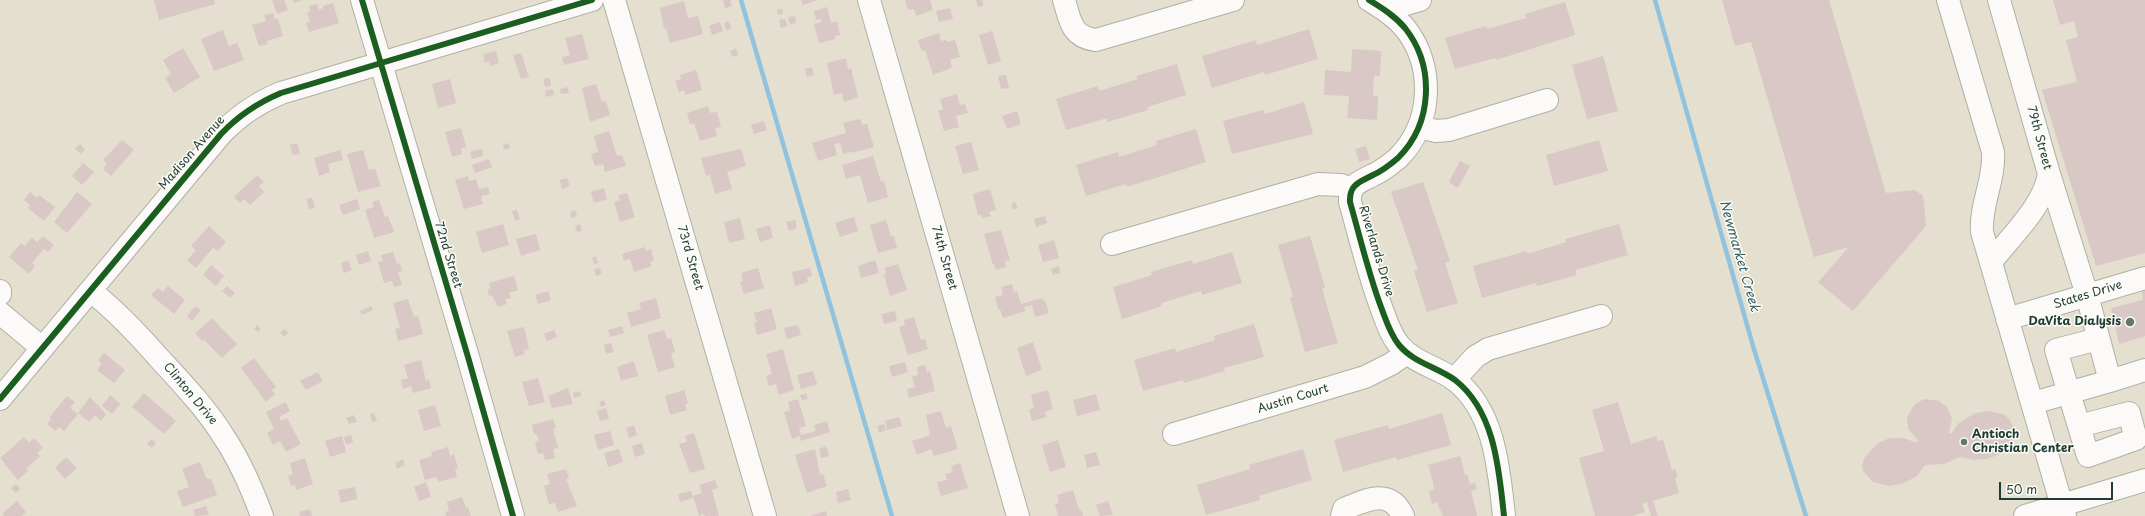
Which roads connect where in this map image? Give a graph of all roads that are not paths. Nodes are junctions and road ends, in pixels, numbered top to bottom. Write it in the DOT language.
graph roads {
  1 [pos="362,0"];
  2 [pos="592,0"];
  3 [pos="614,0"];
  4 [pos="869,0"];
  5 [pos="1064,0"];
  6 [pos="1232,0"];
  7 [pos="1420,0"];
  8 [pos="1948,0"];
  9 [pos="1999,0"];
  10 [pos="1377,5"];
  11 [pos="380,63"];
  12 [pos="1547,100"];
  13 [pos="1419,127"];
  14 [pos="2049,174"];
  15 [pos="1351,189"];
  16 [pos="1112,244"];
  17 [pos="1991,262"];
  18 [pos="2145,278"];
  19 [pos="0,291"];
  20 [pos="91,292"];
  21 [pos="0,294"];
  22 [pos="2087,296"];
  23 [pos="0,313"];
  24 [pos="1601,316"];
  25 [pos="2007,319"];
  26 [pos="2098,339"];
  27 [pos="42,348"];
  28 [pos="1407,353"];
  29 [pos="2145,370"];
  30 [pos="1454,380"];
  31 [pos="2110,381"];
  32 [pos="2069,393"];
  33 [pos="0,399"];
  34 [pos="2033,403"];
  35 [pos="2079,426"];
  36 [pos="1174,434"];
  37 [pos="2145,480"];
  38 [pos="2064,510"];
  39 [pos="262,516"];
  40 [pos="513,516"];
  41 [pos="765,516"];
  42 [pos="1018,516"];
  43 [pos="1342,516"];
  44 [pos="1403,516"];
  45 [pos="1504,516"];
  46 [pos="2025,516"];
  1 -- 11 [label="street, 72nd Street"];
  2 -- 11 [label="street, Madison Avenue"];
  3 -- 41 [label="street, 73rd Street"];
  4 -- 42 [label="street, 74th Street"];
  5 -- 6 [label="street"];
  7 -- 10 [label="street"];
  8 -- 17 [label="street"];
  9 -- 14 [label="street, 79th Street"];
  10 -- 13 [label="street"];
  11 -- 20 [label="street, Madison Avenue"];
  11 -- 40 [label="street, 72nd Street"];
  12 -- 13 [label="street"];
  13 -- 15 [label="street"];
  14 -- 17 [label="street, 79th Street"];
  14 -- 22 [label="street"];
  15 -- 16 [label="street"];
  15 -- 28 [label="street, Riverlands Drive"];
  17 -- 25 [label="street"];
  18 -- 22 [label="street, States Drive"];
  19 -- 21 [label="street"];
  20 -- 27 [label="street, Madison Avenue"];
  20 -- 39 [label="street, Clinton Drive"];
  22 -- 25 [label="street, States Drive"];
  22 -- 26 [label="street"];
  23 -- 27 [label="street"];
  24 -- 30 [label="street"];
  25 -- 34 [label="street"];
  26 -- 31 [label="street"];
  26 -- 32 [label="street"];
  27 -- 33 [label="street, Madison Avenue"];
  28 -- 30 [label="street, Riverlands Drive"];
  28 -- 36 [label="street, Austin Court"];
  29 -- 31 [label="street"];
  30 -- 45 [label="street, Riverlands Drive"];
  31 -- 32 [label="street"];
  32 -- 34 [label="street"];
  32 -- 35 [label="street"];
  34 -- 38 [label="street"];
  37 -- 38 [label="street"];
  38 -- 46 [label="street"];
  43 -- 44 [label="street"];
}
